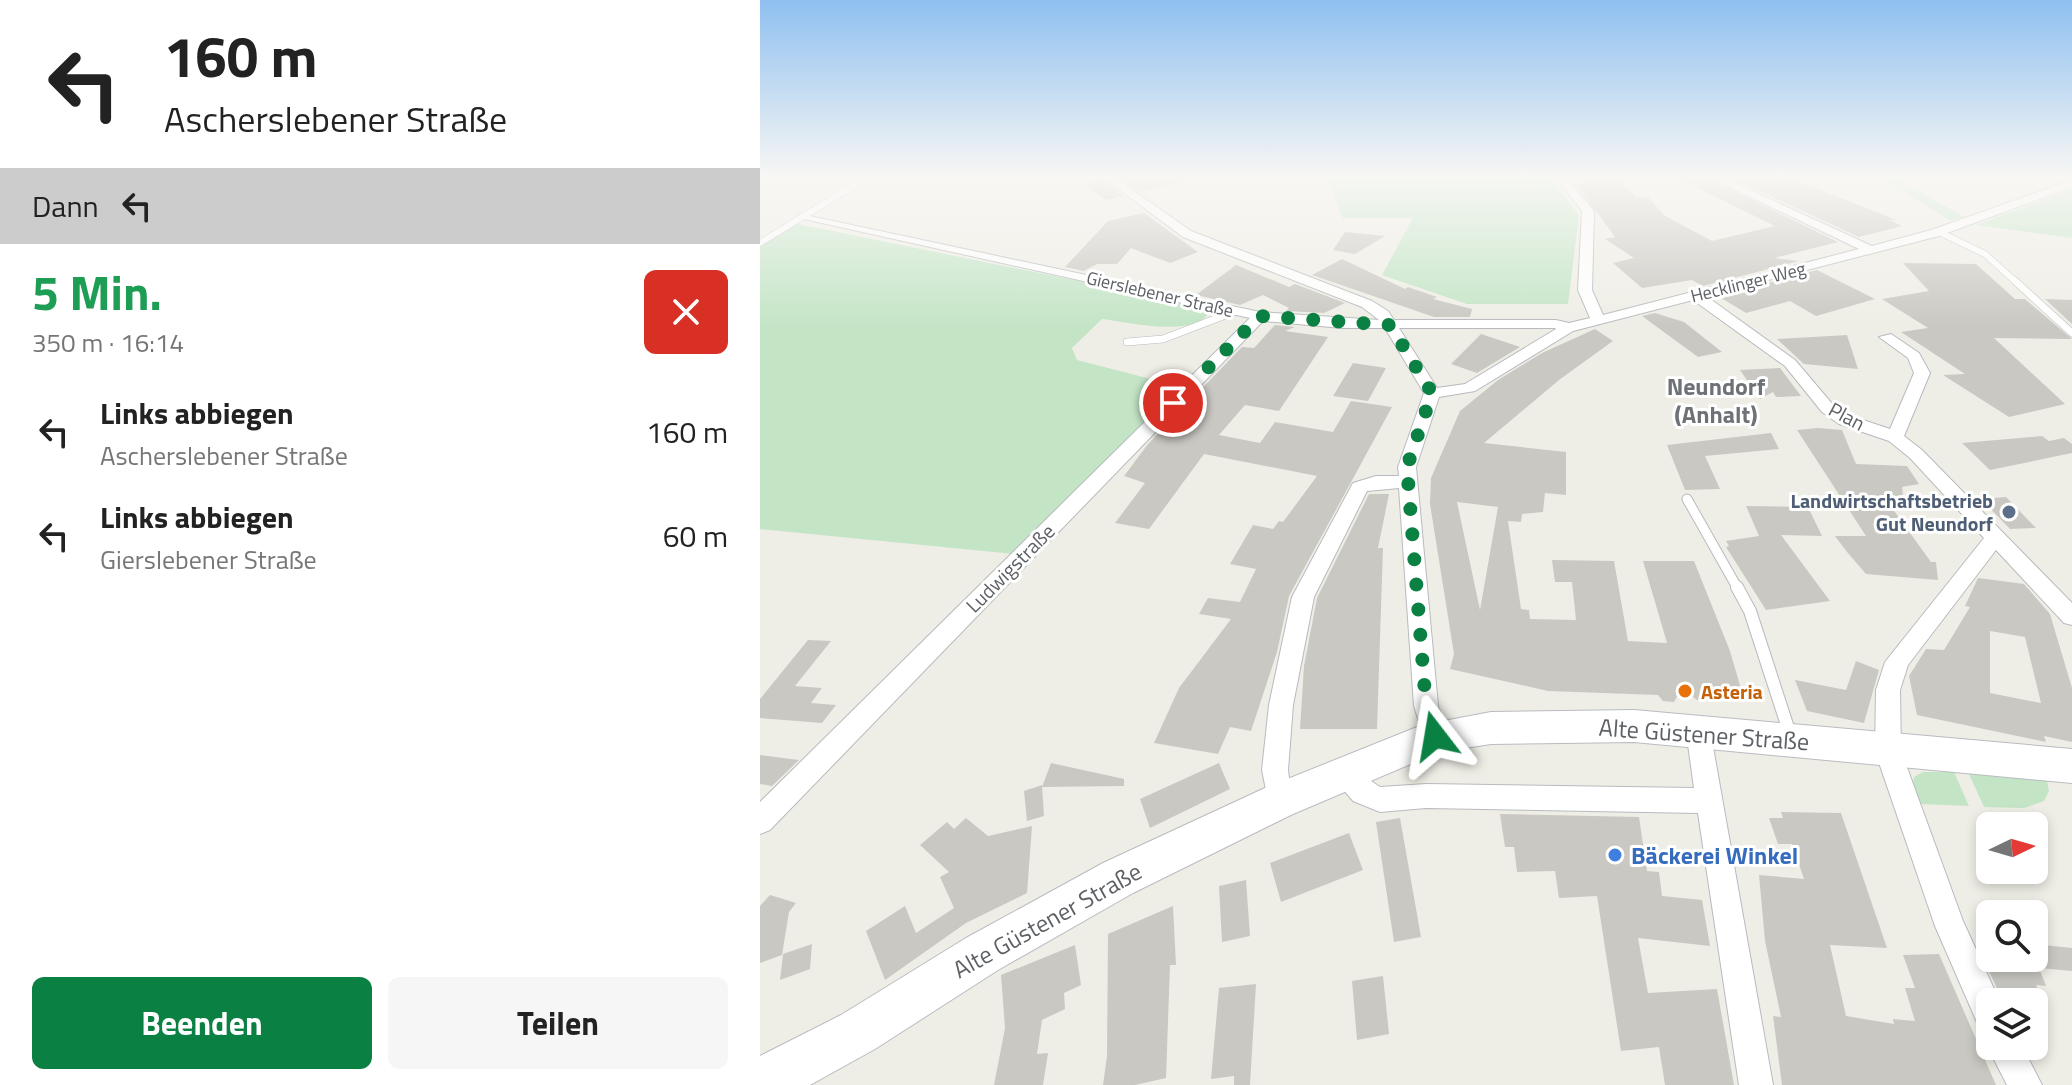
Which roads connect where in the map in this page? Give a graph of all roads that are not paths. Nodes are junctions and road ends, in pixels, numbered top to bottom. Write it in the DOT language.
graph roads {
  1 [pos="788,226"];
  2 [pos="848,226"];
  3 [pos="1175,226"];
  4 [pos="1587,226"];
  5 [pos="1818,226"];
  6 [pos="1956,226"];
  7 [pos="1939,232"];
  8 [pos="760,243"];
  9 [pos="1871,250"];
  10 [pos="1695,295"];
  11 [pos="1236,311"];
  12 [pos="1260,316"];
  13 [pos="1598,320"];
  14 [pos="1390,325"];
  15 [pos="1568,328"];
  16 [pos="2072,333"];
  17 [pos="1886,337"];
  18 [pos="1127,342"];
  19 [pos="1432,393"];
  20 [pos="1895,437"];
  21 [pos="1409,482"];
  22 [pos="1687,499"];
  23 [pos="1995,538"];
  24 [pos="2072,617"];
  25 [pos="1698,730"];
  26 [pos="1435,736"];
  27 [pos="1791,740"];
  28 [pos="1888,751"];
  29 [pos="2072,766"];
  30 [pos="1343,774"];
  31 [pos="1279,801"];
  32 [pos="1710,801"];
  33 [pos="760,821"];
  34 [pos="1978,988"];
  35 [pos="2012,1060"];
  36 [pos="760,1084"];
  37 [pos="1756,1085"];
  38 [pos="2025,1085"];
  1 -- 8 [label="lane"];
  2 -- 11 [label="street, Gierslebener Straße"];
  3 -- 14 [label="street"];
  4 -- 13 [label="street"];
  5 -- 9 [label="street"];
  6 -- 7 [label="street, Hecklinger Weg"];
  7 -- 9 [label="street, Hecklinger Weg"];
  7 -- 16 [label="lane"];
  9 -- 10 [label="street, Hecklinger Weg"];
  10 -- 13 [label="street, Hecklinger Weg"];
  10 -- 20 [label="street, Plan"];
  11 -- 12 [label="street, Gierslebener Straße"];
  11 -- 18 [label="lane"];
  12 -- 14 [label="street, Gierslebener Straße"];
  12 -- 33 [label="street, Ludwigstraße"];
  13 -- 15 [label="street, Hecklinger Weg"];
  14 -- 15 [label="street, Gierslebener Straße"];
  14 -- 19 [label="street"];
  15 -- 19 [label="street, Hecklinger Weg"];
  17 -- 20 [label="street"];
  19 -- 21 [label="street"];
  20 -- 23 [label="street, Plan"];
  21 -- 26 [label="street"];
  21 -- 31 [label="street"];
  22 -- 27 [label="lane"];
  23 -- 24 [label="street, Plan"];
  23 -- 28 [label="street"];
  25 -- 26 [label="main road, Alte Güstener Straße"];
  25 -- 27 [label="main road, Alte Güstener Straße"];
  25 -- 32 [label="street"];
  26 -- 30 [label="main road, Alte Güstener Straße"];
  27 -- 28 [label="main road, Alte Güstener Straße"];
  28 -- 29 [label="main road, Alte Güstener Straße"];
  28 -- 34 [label="street"];
  30 -- 31 [label="main road, Alte Güstener Straße"];
  30 -- 32 [label="street"];
  31 -- 36 [label="main road, Alte Güstener Straße"];
  32 -- 37 [label="street"];
  35 -- 38 [label="street"];
}
